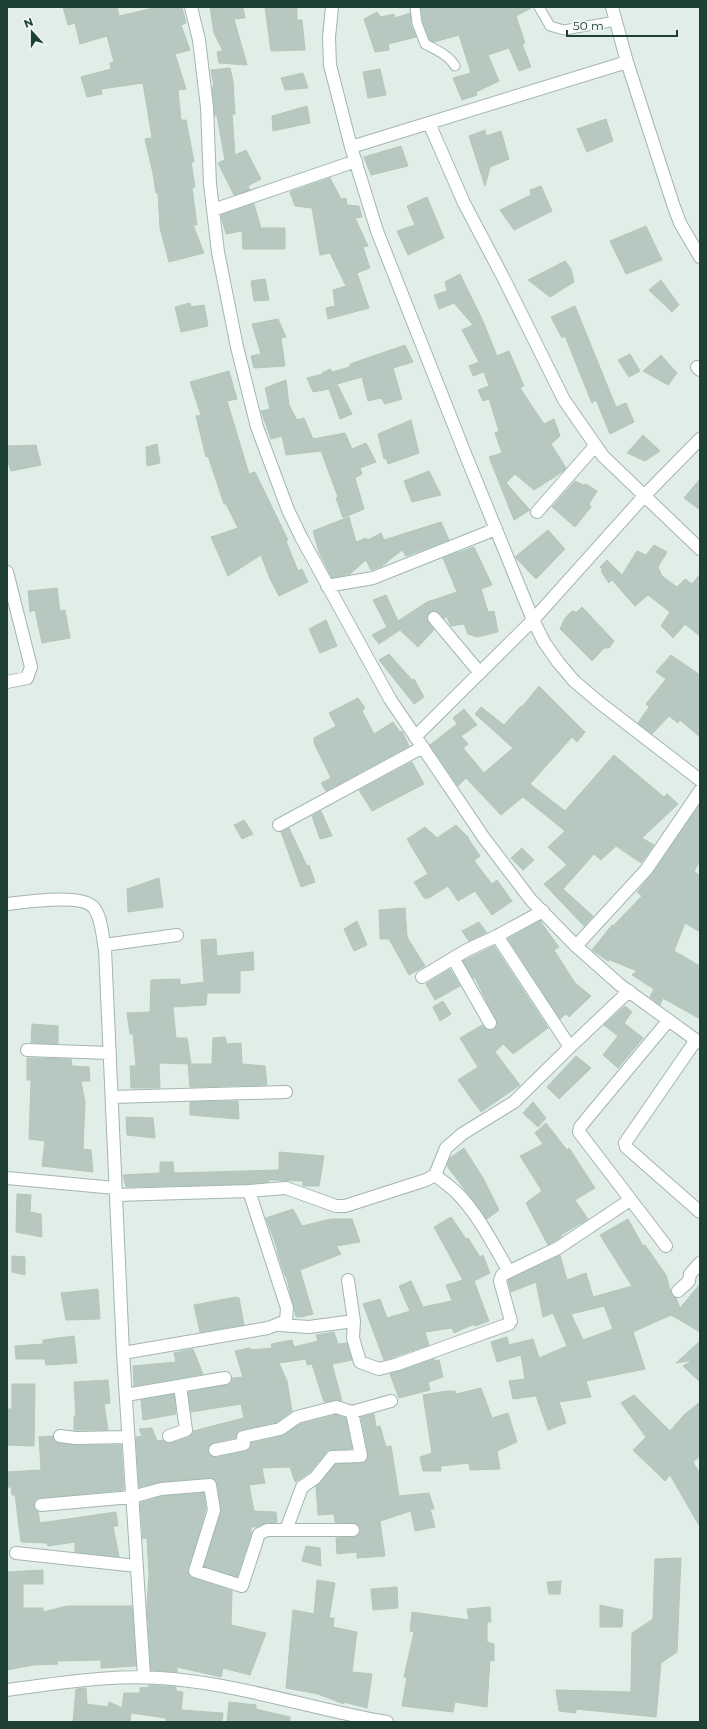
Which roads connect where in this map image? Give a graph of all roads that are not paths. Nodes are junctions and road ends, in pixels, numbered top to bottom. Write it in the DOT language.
graph roads {
  1 [pos="191,7"];
  2 [pos="332,7"];
  3 [pos="415,7"];
  4 [pos="539,7"];
  5 [pos="612,7"];
  6 [pos="616,21"];
  7 [pos="627,62"];
  8 [pos="454,66"];
  9 [pos="429,123"];
  10 [pos="351,147"];
  11 [pos="356,161"];
  12 [pos="213,210"];
  13 [pos="700,257"];
  14 [pos="700,439"];
  15 [pos="596,446"];
  16 [pos="645,495"];
  17 [pos="537,512"];
  18 [pos="496,529"];
  19 [pos="700,549"];
  20 [pos="7,572"];
  21 [pos="327,586"];
  22 [pos="434,618"];
  23 [pos="533,620"];
  24 [pos="480,673"];
  25 [pos="7,682"];
  26 [pos="415,737"];
  27 [pos="423,747"];
  28 [pos="700,780"];
  29 [pos="700,791"];
  30 [pos="279,825"];
  31 [pos="7,904"];
  32 [pos="542,911"];
  33 [pos="177,935"];
  34 [pos="497,936"];
  35 [pos="104,945"];
  36 [pos="576,946"];
  37 [pos="453,958"];
  38 [pos="422,976"];
  39 [pos="629,991"];
  40 [pos="668,1021"];
  41 [pos="490,1023"];
  42 [pos="698,1042"];
  43 [pos="570,1047"];
  44 [pos="27,1050"];
  45 [pos="110,1053"];
  46 [pos="286,1092"];
  47 [pos="112,1097"];
  48 [pos="435,1175"];
  49 [pos="7,1178"];
  50 [pos="115,1191"];
  51 [pos="249,1191"];
  52 [pos="630,1200"];
  53 [pos="700,1212"];
  54 [pos="666,1246"];
  55 [pos="700,1263"];
  56 [pos="508,1270"];
  57 [pos="348,1280"];
  58 [pos="678,1291"];
  59 [pos="354,1321"];
  60 [pos="279,1325"];
  61 [pos="123,1353"];
  62 [pos="225,1378"];
  63 [pos="180,1386"];
  64 [pos="126,1395"];
  65 [pos="391,1401"];
  66 [pos="352,1412"];
  67 [pos="60,1436"];
  68 [pos="169,1436"];
  69 [pos="128,1437"];
  70 [pos="215,1450"];
  71 [pos="132,1497"];
  72 [pos="41,1505"];
  73 [pos="286,1530"];
  74 [pos="353,1530"];
  75 [pos="16,1553"];
  76 [pos="137,1566"];
  77 [pos="144,1677"];
  78 [pos="7,1690"];
  79 [pos="387,1722"];
  1 -- 12 [label="street"];
  2 -- 10 [label="street"];
  3 -- 8 [label="lane"];
  4 -- 6 [label="lane"];
  5 -- 6 [label="street"];
  6 -- 7 [label="street"];
  7 -- 9 [label="street"];
  7 -- 13 [label="street"];
  9 -- 10 [label="street"];
  9 -- 15 [label="street"];
  10 -- 11 [label="street"];
  11 -- 12 [label="street"];
  11 -- 18 [label="street"];
  12 -- 21 [label="street"];
  14 -- 16 [label="street"];
  15 -- 16 [label="street"];
  15 -- 17 [label="street"];
  16 -- 19 [label="street"];
  16 -- 23 [label="street"];
  18 -- 21 [label="street"];
  18 -- 23 [label="street"];
  20 -- 25 [label="street"];
  21 -- 26 [label="street"];
  22 -- 24 [label="street"];
  23 -- 24 [label="street"];
  23 -- 28 [label="street"];
  24 -- 26 [label="street"];
  26 -- 27 [label="street"];
  27 -- 30 [label="street"];
  27 -- 32 [label="street"];
  29 -- 36 [label="street"];
  31 -- 35 [label="street"];
  32 -- 34 [label="street"];
  32 -- 36 [label="street"];
  33 -- 35 [label="street"];
  34 -- 37 [label="street"];
  34 -- 43 [label="street"];
  35 -- 45 [label="street"];
  36 -- 39 [label="street"];
  37 -- 38 [label="street"];
  37 -- 41 [label="street"];
  39 -- 40 [label="street"];
  39 -- 43 [label="street"];
  40 -- 42 [label="street"];
  40 -- 52 [label="street"];
  42 -- 53 [label="street"];
  43 -- 48 [label="street"];
  44 -- 45 [label="street"];
  45 -- 47 [label="street"];
  46 -- 47 [label="street"];
  47 -- 50 [label="street"];
  48 -- 51 [label="street"];
  48 -- 56 [label="street"];
  49 -- 50 [label="street"];
  50 -- 51 [label="street"];
  50 -- 61 [label="street"];
  51 -- 60 [label="street"];
  52 -- 54 [label="street"];
  52 -- 56 [label="street"];
  55 -- 58 [label="street"];
  56 -- 59 [label="street"];
  57 -- 59 [label="street"];
  59 -- 60 [label="street"];
  60 -- 61 [label="street"];
  61 -- 64 [label="street"];
  62 -- 63 [label="street"];
  63 -- 64 [label="street"];
  63 -- 68 [label="street"];
  64 -- 69 [label="street"];
  65 -- 66 [label="street"];
  66 -- 70 [label="street"];
  66 -- 73 [label="street"];
  67 -- 69 [label="street"];
  69 -- 71 [label="street"];
  71 -- 72 [label="street"];
  71 -- 73 [label="street"];
  71 -- 76 [label="street"];
  73 -- 74 [label="street"];
  75 -- 76 [label="street"];
  76 -- 77 [label="street"];
  77 -- 78 [label="street"];
  77 -- 79 [label="street"];
}
